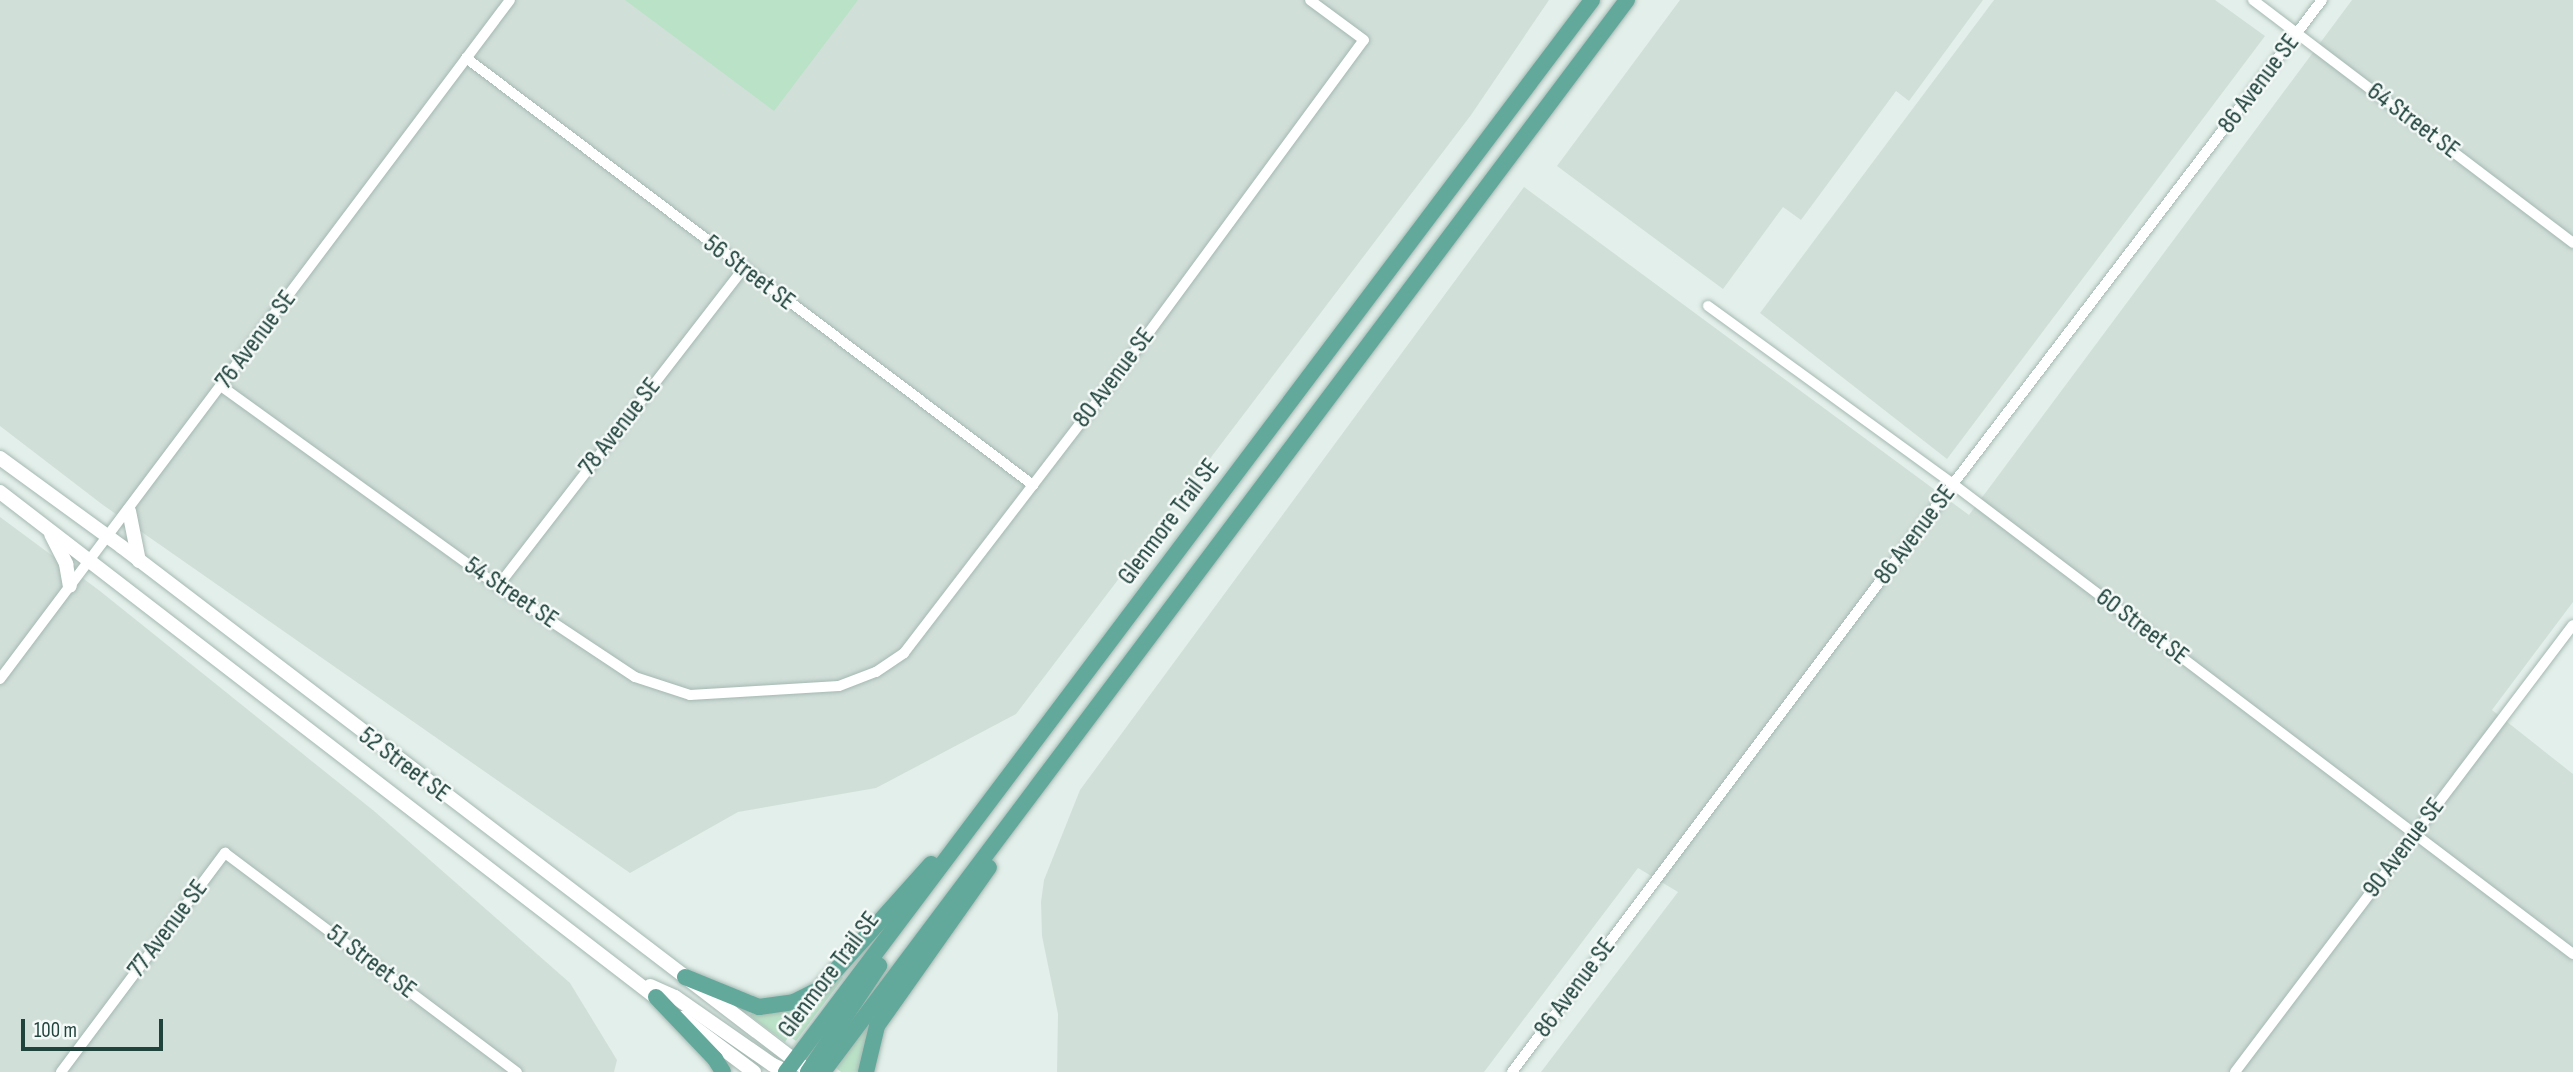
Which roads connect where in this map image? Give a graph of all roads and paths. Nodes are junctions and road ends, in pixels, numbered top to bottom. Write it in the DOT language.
graph roads {
  1 [pos="510,0"];
  2 [pos="1310,0"];
  3 [pos="1592,0"];
  4 [pos="1627,0"];
  5 [pos="2253,0"];
  6 [pos="2322,0"];
  7 [pos="2298,32"];
  8 [pos="466,58"];
  9 [pos="2573,243"];
  10 [pos="743,269"];
  11 [pos="1708,306"];
  12 [pos="221,386"];
  13 [pos="0,458"];
  14 [pos="1953,484"];
  15 [pos="1033,485"];
  16 [pos="0,492"];
  17 [pos="129,511"];
  18 [pos="46,527"];
  19 [pos="108,537"];
  20 [pos="90,560"];
  21 [pos="139,561"];
  22 [pos="70,586"];
  23 [pos="498,586"];
  24 [pos="2573,625"];
  25 [pos="0,679"];
  26 [pos="839,686"];
  27 [pos="1037,785"];
  28 [pos="973,824"];
  29 [pos="2415,833"];
  30 [pos="225,853"];
  31 [pos="899,924"];
  32 [pos="2573,954"];
  33 [pos="685,977"];
  34 [pos="632,979"];
  35 [pos="656,997"];
  36 [pos="790,1070"];
  37 [pos="61,1072"];
  38 [pos="517,1072"];
  39 [pos="723,1072"];
  40 [pos="754,1072"];
  41 [pos="809,1072"];
  42 [pos="823,1072"];
  43 [pos="866,1072"];
  44 [pos="1511,1072"];
  45 [pos="2235,1072"];
  1 -- 8 [label="street, 76 Avenue SE"];
  2 -- 15 [label="street, 80 Avenue SE"];
  3 -- 28 [label="main road, Glenmore Trail SE"];
  4 -- 27 [label="main road, Glenmore Trail SE"];
  5 -- 7 [label="street, 64 Street SE"];
  6 -- 7 [label="street, 86 Avenue SE"];
  7 -- 9 [label="street, 64 Street SE"];
  7 -- 14 [label="street, 86 Avenue SE"];
  8 -- 10 [label="street, 56 Street SE"];
  8 -- 12 [label="street, 76 Avenue SE"];
  10 -- 15 [label="street, 56 Street SE"];
  10 -- 23 [label="street, 78 Avenue SE"];
  11 -- 14 [label="street, 60 Street SE"];
  12 -- 17 [label="street, 76 Avenue SE"];
  12 -- 23 [label="street, 54 Street SE"];
  13 -- 19 [label="main road, 52 Street SE"];
  14 -- 29 [label="street, 60 Street SE"];
  14 -- 44 [label="street, 86 Avenue SE"];
  15 -- 26 [label="street, 80 Avenue SE"];
  16 -- 18 [label="main road, 52 Street SE"];
  17 -- 19 [label="street, 76 Avenue SE"];
  17 -- 21 [label="main road"];
  18 -- 20 [label="main road, 52 Street SE"];
  18 -- 22 [label="main road"];
  19 -- 20 [label="street, 76 Avenue SE"];
  19 -- 21 [label="main road, 52 Street SE"];
  20 -- 22 [label="street, 76 Avenue SE"];
  20 -- 34 [label="main road, 52 Street SE"];
  21 -- 33 [label="main road, 52 Street SE"];
  22 -- 25 [label="street, 76 Avenue SE"];
  23 -- 26 [label="street, 54 Street SE"];
  24 -- 29 [label="street, 90 Avenue SE"];
  27 -- 42 [label="main road, Glenmore Trail SE"];
  27 -- 43 [label="main road"];
  28 -- 31 [label="main road, Glenmore Trail SE"];
  28 -- 33 [label="main road"];
  29 -- 32 [label="street, 60 Street SE"];
  29 -- 45 [label="street, 90 Avenue SE"];
  30 -- 37 [label="street, 77 Avenue SE"];
  30 -- 38 [label="street, 51 Street SE"];
  31 -- 36 [label="main road, Glenmore Trail SE"];
  31 -- 41 [label="main road"];
  33 -- 36 [label="main road, 52 Street SE"];
  34 -- 35 [label="main road, 52 Street SE"];
  34 -- 36 [label="main road"];
  35 -- 39 [label="main road"];
  35 -- 40 [label="main road, 52 Street SE"];
  36 -- 41 [label="main road, 52 Street SE"];
}
